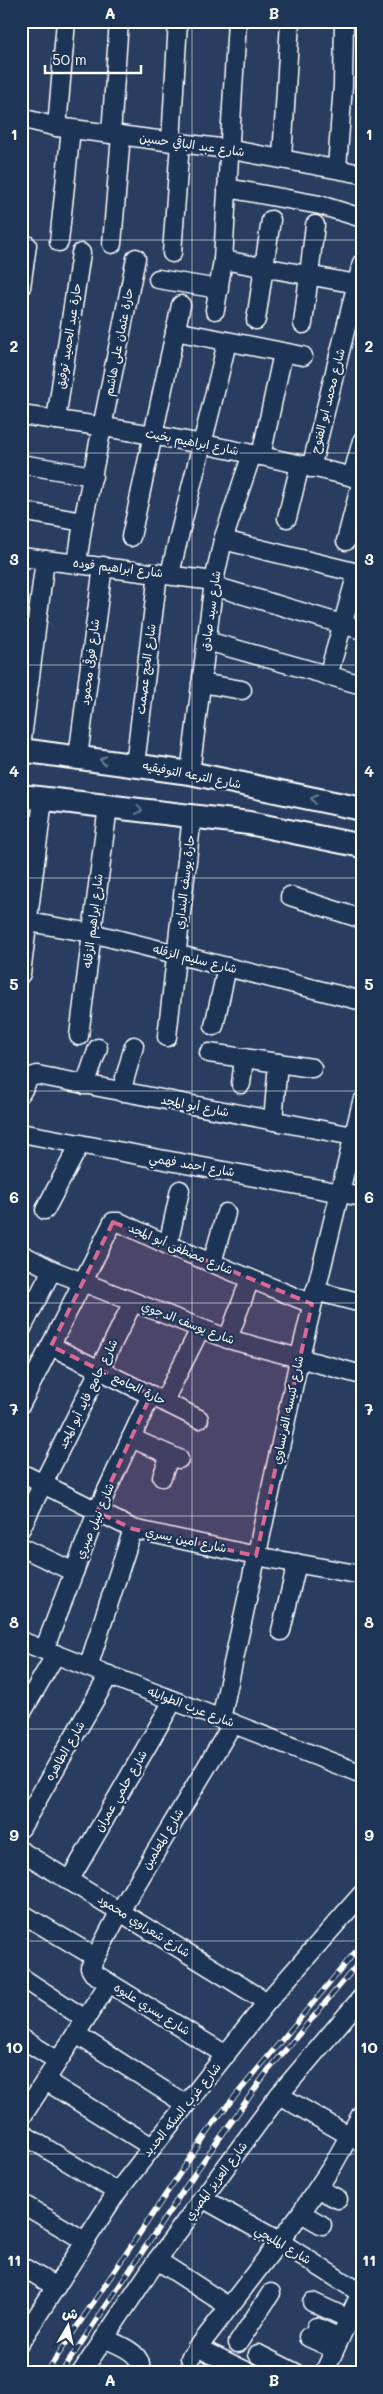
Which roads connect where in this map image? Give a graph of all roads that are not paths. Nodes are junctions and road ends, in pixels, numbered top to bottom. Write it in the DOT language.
graph roads {
  1 [pos="66,21"];
  2 [pos="119,21"];
  3 [pos="178,21"];
  4 [pos="236,21"];
  5 [pos="290,21"];
  6 [pos="344,21"];
  7 [pos="22,124"];
  8 [pos="64,128"];
  9 [pos="116,135"];
  10 [pos="175,142"];
  11 [pos="228,149"];
  12 [pos="282,158"];
  13 [pos="337,168"];
  14 [pos="362,174"];
  15 [pos="227,188"];
  16 [pos="362,218"];
  17 [pos="271,220"];
  18 [pos="315,225"];
  19 [pos="59,242"];
  20 [pos="112,244"];
  21 [pos="27,245"];
  22 [pos="81,253"];
  23 [pos="172,253"];
  24 [pos="136,258"];
  25 [pos="223,260"];
  26 [pos="362,263"];
  27 [pos="264,267"];
  28 [pos="309,275"];
  29 [pos="158,279"];
  30 [pos="356,284"];
  31 [pos="21,287"];
  32 [pos="219,289"];
  33 [pos="181,305"];
  34 [pos="357,306"];
  35 [pos="215,310"];
  36 [pos="256,320"];
  37 [pos="303,324"];
  38 [pos="175,331"];
  39 [pos="227,342"];
  40 [pos="284,353"];
  41 [pos="303,356"];
  42 [pos="21,415"];
  43 [pos="56,420"];
  44 [pos="103,427"];
  45 [pos="153,434"];
  46 [pos="362,441"];
  47 [pos="204,444"];
  48 [pos="256,455"];
  49 [pos="21,464"];
  50 [pos="306,466"];
  51 [pos="93,476"];
  52 [pos="359,479"];
  53 [pos="21,511"];
  54 [pos="287,518"];
  55 [pos="83,522"];
  56 [pos="131,537"];
  57 [pos="223,540"];
  58 [pos="346,541"];
  59 [pos="21,557"];
  60 [pos="45,560"];
  61 [pos="77,563"];
  62 [pos="102,566"];
  63 [pos="164,573"];
  64 [pos="359,573"];
  65 [pos="214,584"];
  66 [pos="343,625"];
  67 [pos="362,630"];
  68 [pos="207,641"];
  69 [pos="328,676"];
  70 [pos="201,683"];
  71 [pos="362,685"];
  72 [pos="242,690"];
  73 [pos="21,748"];
  74 [pos="78,757"];
  75 [pos="135,764"];
  76 [pos="190,773"];
  77 [pos="255,787"];
  78 [pos="21,796"];
  79 [pos="43,799"];
  80 [pos="108,806"];
  81 [pos="362,809"];
  82 [pos="192,816"];
  83 [pos="250,823"];
  84 [pos="362,846"];
  85 [pos="290,896"];
  86 [pos="362,919"];
  87 [pos="28,922"];
  88 [pos="92,933"];
  89 [pos="176,954"];
  90 [pos="227,967"];
  91 [pos="21,974"];
  92 [pos="362,1001"];
  93 [pos="214,1026"];
  94 [pos="79,1036"];
  95 [pos="167,1037"];
  96 [pos="134,1046"];
  97 [pos="98,1048"];
  98 [pos="209,1053"];
  99 [pos="244,1058"];
  100 [pos="278,1063"];
  101 [pos="312,1068"];
  102 [pos="241,1084"];
  103 [pos="86,1085"];
  104 [pos="121,1092"];
  105 [pos="21,1093"];
  106 [pos="362,1102"];
  107 [pos="273,1121"];
  108 [pos="21,1133"];
  109 [pos="353,1136"];
  110 [pos="80,1144"];
  111 [pos="180,1190"];
  112 [pos="339,1192"];
  113 [pos="362,1197"];
  114 [pos="45,1210"];
  115 [pos="226,1213"];
  116 [pos="168,1245"];
  117 [pos="21,1254"];
  118 [pos="212,1263"];
  119 [pos="52,1270"];
  120 [pos="250,1278"];
  121 [pos="83,1282"];
  122 [pos="314,1298"];
  123 [pos="133,1302"];
  124 [pos="362,1302"];
  125 [pos="200,1329"];
  126 [pos="21,1330"];
  127 [pos="228,1340"];
  128 [pos="52,1346"];
  129 [pos="299,1360"];
  130 [pos="100,1370"];
  131 [pos="362,1375"];
  132 [pos="158,1398"];
  133 [pos="21,1404"];
  134 [pos="199,1419"];
  135 [pos="131,1438"];
  136 [pos="21,1473"];
  137 [pos="162,1477"];
  138 [pos="42,1485"];
  139 [pos="97,1512"];
  140 [pos="21,1528"];
  141 [pos="132,1529"];
  142 [pos="21,1547"];
  143 [pos="256,1556"];
  144 [pos="296,1563"];
  145 [pos="74,1572"];
  146 [pos="362,1575"];
  147 [pos="281,1631"];
  148 [pos="21,1641"];
  149 [pos="50,1652"];
  150 [pos="88,1667"];
  151 [pos="109,1675"];
  152 [pos="173,1701"];
  153 [pos="21,1714"];
  154 [pos="227,1721"];
  155 [pos="360,1771"];
  156 [pos="21,1828"];
  157 [pos="21,1851"];
  158 [pos="69,1880"];
  159 [pos="362,1894"];
  160 [pos="120,1911"];
  161 [pos="21,1913"];
  162 [pos="95,1957"];
  163 [pos="21,1977"];
  164 [pos="109,1982"];
  165 [pos="362,1997"];
  166 [pos="267,2002"];
  167 [pos="85,2019"];
  168 [pos="76,2034"];
  169 [pos="21,2038"];
  170 [pos="226,2055"];
  171 [pos="58,2061"];
  172 [pos="46,2081"];
  173 [pos="279,2095"];
  174 [pos="185,2104"];
  175 [pos="362,2113"];
  176 [pos="21,2118"];
  177 [pos="21,2133"];
  178 [pos="356,2139"];
  179 [pos="152,2148"];
  180 [pos="318,2189"];
  181 [pos="117,2192"];
  182 [pos="202,2198"];
  183 [pos="338,2199"];
  184 [pos="21,2203"];
  185 [pos="301,2213"];
  186 [pos="322,2225"];
  187 [pos="85,2241"];
  188 [pos="279,2241"];
  189 [pos="157,2260"];
  190 [pos="21,2266"];
  191 [pos="56,2287"];
  192 [pos="361,2292"];
  193 [pos="271,2293"];
  194 [pos="312,2302"];
  195 [pos="226,2309"];
  196 [pos="349,2319"];
  197 [pos="249,2326"];
  198 [pos="312,2332"];
  199 [pos="23,2335"];
  200 [pos="104,2338"];
  201 [pos="238,2343"];
  202 [pos="337,2344"];
  203 [pos="258,2354"];
  204 [pos="326,2372"];
  205 [pos="81,2373"];
  206 [pos="139,2373"];
  207 [pos="250,2373"];
  208 [pos="296,2373"];
  1 -- 8 [label="street"];
  2 -- 9 [label="street"];
  3 -- 10 [label="street"];
  4 -- 11 [label="street"];
  5 -- 12 [label="street"];
  6 -- 13 [label="street"];
  7 -- 8 [label="street, شارع عبد الباقي حسين"];
  8 -- 9 [label="street, شارع عبد الباقي حسين"];
  8 -- 19 [label="street"];
  9 -- 10 [label="street, شارع عبد الباقي حسين"];
  9 -- 20 [label="street"];
  10 -- 11 [label="street, شارع عبد الباقي حسين"];
  10 -- 23 [label="street"];
  11 -- 12 [label="street, شارع عبد الباقي حسين"];
  11 -- 15 [label="street"];
  12 -- 13 [label="street, شارع عبد الباقي حسين"];
  13 -- 14 [label="street, شارع عبد الباقي حسين"];
  15 -- 16 [label="street"];
  15 -- 25 [label="street"];
  17 -- 27 [label="street"];
  18 -- 28 [label="street"];
  21 -- 31 [label="street"];
  22 -- 43 [label="street, حارة عبد الحميد توفيق"];
  24 -- 44 [label="street, حارة عثمان على هاشم"];
  25 -- 27 [label="street"];
  25 -- 32 [label="street"];
  26 -- 30 [label="street, شارع محمد ابو الفتوح"];
  27 -- 28 [label="street"];
  27 -- 36 [label="street"];
  28 -- 30 [label="street"];
  28 -- 37 [label="street"];
  29 -- 32 [label="street"];
  30 -- 34 [label="street, شارع محمد ابو الفتوح"];
  32 -- 35 [label="street"];
  33 -- 38 [label="street"];
  34 -- 50 [label="street, شارع محمد ابو الفتوح"];
  38 -- 39 [label="street"];
  38 -- 45 [label="street"];
  39 -- 40 [label="street"];
  39 -- 47 [label="street, شارع الحج عصمت"];
  40 -- 41 [label="street"];
  40 -- 48 [label="street, شارع سيد صادق"];
  42 -- 43 [label="street, شارع ابراهيم بخيت"];
  43 -- 44 [label="street, شارع ابراهيم بخيت"];
  44 -- 45 [label="street, شارع ابراهيم بخيت"];
  44 -- 51 [label="street, حارة عثمان على هاشم"];
  45 -- 47 [label="street, شارع ابراهيم بخيت"];
  45 -- 56 [label="street"];
  46 -- 52 [label="street"];
  47 -- 48 [label="street, شارع ابراهيم بخيت"];
  47 -- 63 [label="street, شارع الحج عصمت"];
  48 -- 50 [label="street, شارع ابراهيم بخيت"];
  48 -- 57 [label="street, شارع سيد صادق"];
  49 -- 51 [label="street"];
  50 -- 52 [label="street, شارع ابراهيم بخيت"];
  50 -- 54 [label="street, شارع محمد ابو الفتوح"];
  51 -- 55 [label="street, حارة عثمان على هاشم"];
  52 -- 58 [label="street"];
  53 -- 55 [label="street"];
  55 -- 61 [label="street, حارة عثمان على هاشم"];
  57 -- 64 [label="street"];
  57 -- 65 [label="street, شارع سيد صادق"];
  59 -- 60 [label="street, شارع ابراهيم فوده"];
  60 -- 61 [label="street, شارع ابراهيم فوده"];
  60 -- 73 [label="street"];
  61 -- 62 [label="street, شارع ابراهيم فوده"];
  62 -- 63 [label="street, شارع ابراهيم فوده"];
  62 -- 74 [label="street, شارع فوقى محمود"];
  63 -- 65 [label="street, شارع ابراهيم فوده"];
  63 -- 75 [label="street, شارع الحج عصمت"];
  64 -- 66 [label="street"];
  65 -- 66 [label="street, شارع ابراهيم فوده"];
  65 -- 68 [label="street, شارع سيد صادق"];
  66 -- 67 [label="street, شارع ابراهيم فوده"];
  66 -- 69 [label="street"];
  68 -- 69 [label="street"];
  68 -- 70 [label="street, شارع سيد صادق"];
  69 -- 71 [label="street"];
  70 -- 72 [label="street"];
  70 -- 76 [label="street, شارع سيد صادق"];
  73 -- 74 [label="main road, شارع الترعه التوفيقيه"];
  75 -- 74 [label="main road, شارع الترعه التوفيقيه, one-way"];
  75 -- 76 [label="main road, شارع الترعه التوفيقيه"];
  76 -- 77 [label="main road, شارع الترعه التوفيقيه"];
  81 -- 77 [label="main road, شارع الترعه التوفيقيه, one-way"];
  77 -- 83 [label="main road"];
  78 -- 79 [label="main road"];
  79 -- 80 [label="main road"];
  79 -- 87 [label="street"];
  80 -- 82 [label="main road, one-way"];
  80 -- 88 [label="street, شارع ابراهيم الزقله"];
  82 -- 83 [label="main road"];
  82 -- 89 [label="street, حارة يوسف البنداري"];
  83 -- 84 [label="main road"];
  85 -- 86 [label="street"];
  87 -- 88 [label="street, شارع سليم الزقله"];
  87 -- 91 [label="street"];
  88 -- 89 [label="street, شارع سليم الزقله"];
  88 -- 94 [label="street, شارع ابراهيم الزقله"];
  89 -- 90 [label="street, شارع سليم الزقله"];
  89 -- 95 [label="street, حارة يوسف البنداري"];
  90 -- 92 [label="street, شارع سليم الزقله"];
  90 -- 93 [label="street"];
  96 -- 104 [label="street"];
  97 -- 103 [label="street"];
  98 -- 99 [label="street"];
  99 -- 100 [label="street"];
  99 -- 102 [label="street"];
  100 -- 101 [label="street"];
  100 -- 107 [label="street"];
  103 -- 104 [label="street, شارع أبو المجد"];
  103 -- 105 [label="street, شارع أبو المجد"];
  104 -- 107 [label="street, شارع أبو المجد"];
  106 -- 109 [label="street, شارع كنيسه الفرنساوي"];
  107 -- 109 [label="street, شارع أبو المجد"];
  108 -- 110 [label="street, شارع احمد فهمي"];
  109 -- 112 [label="street, شارع كنيسه الفرنساوي"];
  110 -- 112 [label="street, شارع احمد فهمي"];
  110 -- 114 [label="street"];
  111 -- 116 [label="street"];
  112 -- 113 [label="street, شارع احمد فهمي"];
  112 -- 122 [label="street, شارع كنيسه الفرنساوي"];
  115 -- 118 [label="street"];
  116 -- 118 [label="street, شارع مصطفى أبو المجد"];
  116 -- 121 [label="street, شارع مصطفى أبو المجد"];
  117 -- 119 [label="street, شارع يوسف الدجوي"];
  118 -- 120 [label="street, شارع مصطفى أبو المجد"];
  119 -- 121 [label="street, شارع يوسف الدجوي"];
  119 -- 126 [label="street"];
  120 -- 122 [label="street, شارع مصطفى أبو المجد"];
  120 -- 127 [label="street"];
  121 -- 123 [label="street, شارع يوسف الدجوي"];
  121 -- 128 [label="street"];
  122 -- 124 [label="street, شارع مصطفى أبو المجد"];
  122 -- 129 [label="street, شارع كنيسه الفرنساوي"];
  123 -- 125 [label="street, شارع يوسف الدجوي"];
  123 -- 130 [label="street, شارع جامع فايد أبو المجد"];
  125 -- 127 [label="street, شارع يوسف الدجوي"];
  125 -- 132 [label="street, شارع نبيل صبري"];
  127 -- 129 [label="street, شارع يوسف الدجوي"];
  128 -- 130 [label="street, حارة الجامع"];
  128 -- 133 [label="street"];
  129 -- 131 [label="street, شارع يوسف الدجوي"];
  129 -- 143 [label="street, شارع كنيسه الفرنساوي"];
  130 -- 132 [label="street, حارة الجامع"];
  130 -- 138 [label="street, شارع جامع فايد أبو المجد"];
  132 -- 134 [label="street, حارة الجامع"];
  132 -- 135 [label="street, شارع نبيل صبري"];
  135 -- 137 [label="street"];
  135 -- 139 [label="street, شارع نبيل صبري"];
  136 -- 138 [label="street, شارع امين يسري"];
  138 -- 139 [label="street, شارع امين يسري"];
  138 -- 140 [label="street, شارع جامع فايد أبو المجد"];
  139 -- 141 [label="street, شارع امين يسري"];
  139 -- 145 [label="street, شارع نبيل صبري"];
  141 -- 143 [label="street, شارع امين يسري"];
  141 -- 150 [label="street"];
  142 -- 145 [label="street"];
  143 -- 144 [label="street, شارع امين يسري"];
  143 -- 154 [label="street, شارع كنيسه الفرنساوي"];
  144 -- 146 [label="street, شارع امين يسري"];
  144 -- 147 [label="street"];
  145 -- 149 [label="street, شارع نبيل صبري"];
  148 -- 149 [label="street, شارع عرب الطوايله"];
  149 -- 150 [label="street, شارع عرب الطوايله"];
  149 -- 153 [label="street, شارع نبيل صبري"];
  150 -- 151 [label="street, شارع عرب الطوايله"];
  151 -- 152 [label="street, شارع عرب الطوايله"];
  151 -- 156 [label="street, شارع الطاهره"];
  152 -- 154 [label="street, شارع عرب الطوايله"];
  152 -- 158 [label="street, شارع حلمي عمران"];
  154 -- 155 [label="street, شارع عرب الطوايله"];
  154 -- 160 [label="street, شارع المعلمين"];
  157 -- 158 [label="street, شارع شعراوي محمود"];
  158 -- 160 [label="street, شارع شعراوي محمود"];
  159 -- 166 [label="street, شارع غرب السكه الحديد"];
  160 -- 162 [label="street, شارع المعلمين"];
  160 -- 166 [label="street, شارع شعراوي محمود"];
  161 -- 162 [label="street"];
  162 -- 164 [label="street, شارع يسري عليوه"];
  163 -- 167 [label="street"];
  164 -- 167 [label="street"];
  164 -- 170 [label="street, شارع يسري عليوه"];
  165 -- 173 [label="street, شارع العزيز المصري"];
  166 -- 170 [label="street, شارع غرب السكه الحديد"];
  167 -- 168 [label="street"];
  168 -- 171 [label="street"];
  168 -- 174 [label="street"];
  169 -- 171 [label="street"];
  170 -- 174 [label="street, شارع غرب السكه الحديد"];
  171 -- 172 [label="street"];
  172 -- 176 [label="street"];
  172 -- 179 [label="street"];
  173 -- 178 [label="street"];
  173 -- 182 [label="street, شارع العزيز المصري"];
  174 -- 179 [label="street, شارع غرب السكه الحديد"];
  175 -- 178 [label="street"];
  177 -- 181 [label="street"];
  178 -- 180 [label="street"];
  179 -- 181 [label="street, شارع غرب السكه الحديد"];
  180 -- 183 [label="street"];
  180 -- 185 [label="street"];
  181 -- 187 [label="street, شارع غرب السكه الحديد"];
  182 -- 188 [label="street, شارع المليجي"];
  182 -- 189 [label="street, شارع العزيز المصري"];
  184 -- 187 [label="street"];
  185 -- 186 [label="street"];
  185 -- 188 [label="street"];
  187 -- 191 [label="street, شارع غرب السكه الحديد"];
  188 -- 192 [label="street, شارع المليجي"];
  188 -- 195 [label="street"];
  189 -- 195 [label="street"];
  189 -- 200 [label="street, شارع العزيز المصري"];
  190 -- 191 [label="street"];
  191 -- 199 [label="street, شارع غرب السكه الحديد"];
  192 -- 196 [label="street"];
  193 -- 197 [label="street"];
  194 -- 196 [label="street"];
  195 -- 197 [label="street"];
  195 -- 207 [label="street"];
  196 -- 202 [label="street"];
  197 -- 201 [label="street"];
  198 -- 202 [label="street"];
  200 -- 205 [label="street, شارع العزيز المصري"];
  200 -- 206 [label="street"];
  202 -- 204 [label="street"];
  203 -- 208 [label="street"];
}
